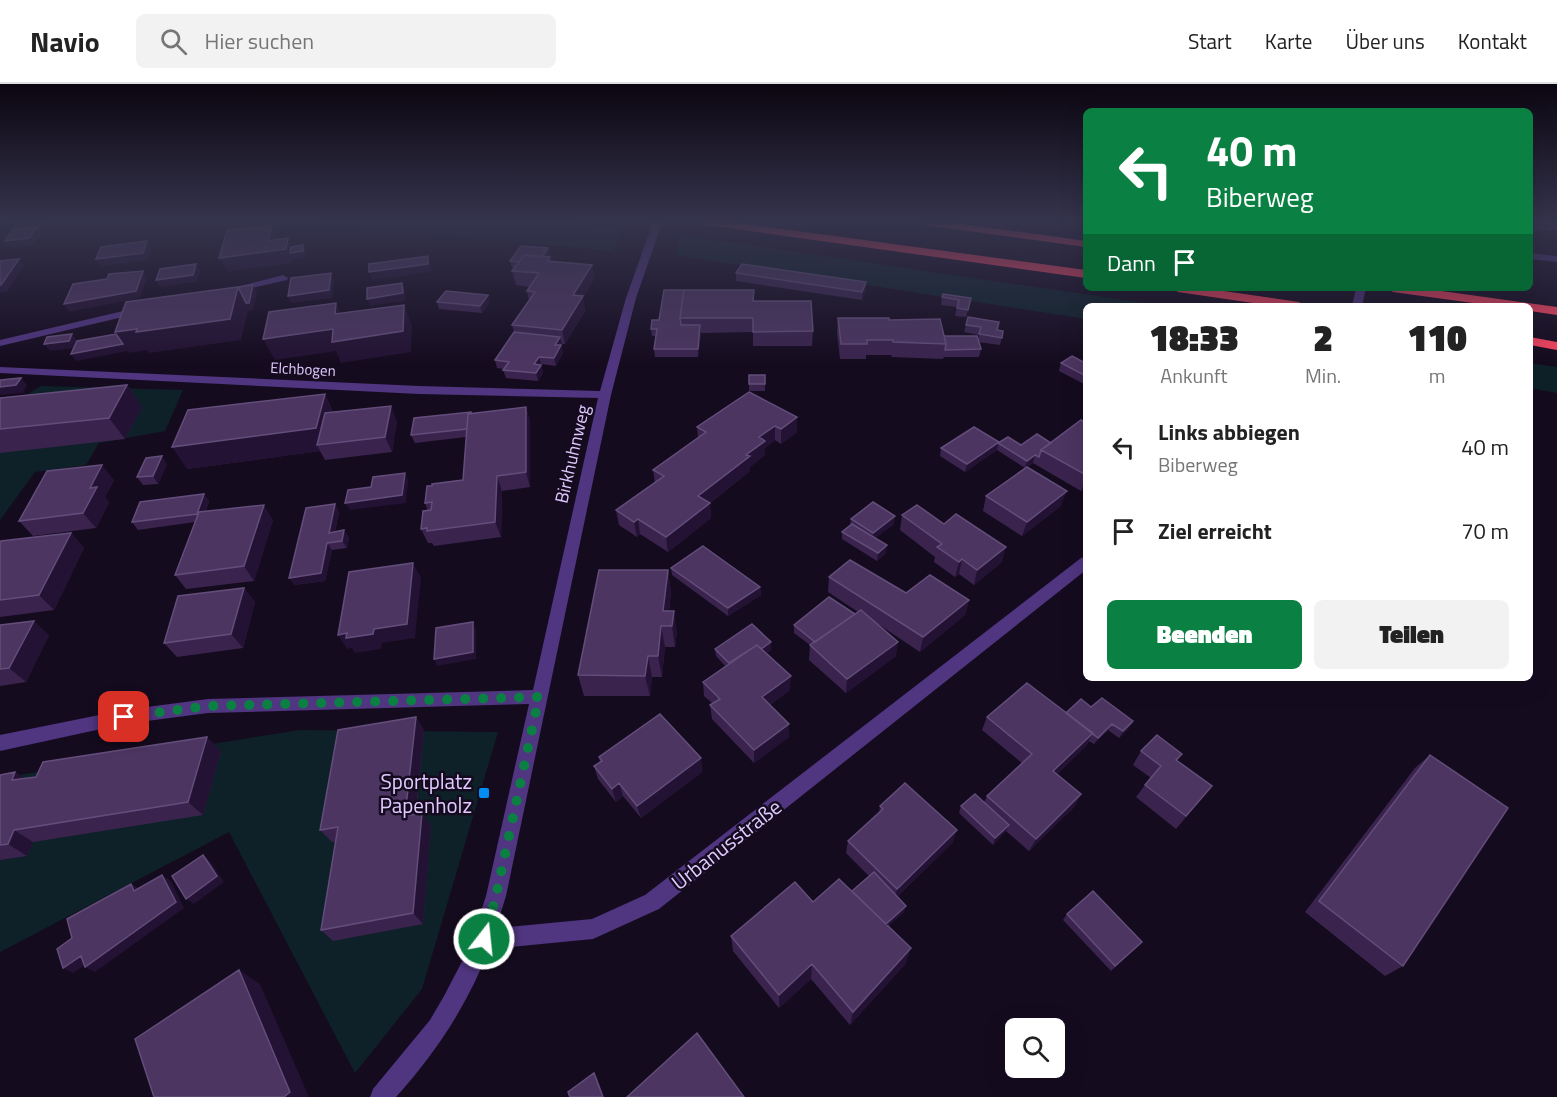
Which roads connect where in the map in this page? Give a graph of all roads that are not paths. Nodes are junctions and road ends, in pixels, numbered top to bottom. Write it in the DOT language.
graph roads {
  1 [pos="641,269"];
  2 [pos="1052,269"];
  3 [pos="1083,274"];
  4 [pos="283,278"];
  5 [pos="1198,291"];
  6 [pos="1415,291"];
  7 [pos="213,294"];
  8 [pos="1279,303"];
  9 [pos="1501,303"];
  10 [pos="154,307"];
  11 [pos="1533,307"];
  12 [pos="1557,311"];
  13 [pos="1533,342"];
  14 [pos="0,343"];
  15 [pos="1557,346"];
  16 [pos="0,370"];
  17 [pos="605,395"];
  18 [pos="1083,564"];
  19 [pos="539,697"];
  20 [pos="0,743"];
  21 [pos="484,939"];
  22 [pos="381,1097"];
  1 -- 17 [label="street, Birkhuhnweg"];
  2 -- 3 [label="highway"];
  4 -- 7 [label="street"];
  5 -- 8 [label="highway"];
  6 -- 9 [label="highway"];
  10 -- 14 [label="street"];
  11 -- 12 [label="highway"];
  13 -- 15 [label="highway"];
  16 -- 17 [label="street, Elchbogen"];
  17 -- 19 [label="street, Birkhuhnweg"];
  18 -- 21 [label="street, Urbanusstraße"];
  19 -- 20 [label="street"];
  19 -- 21 [label="street, Birkhuhnweg"];
  21 -- 22 [label="street"];
}
